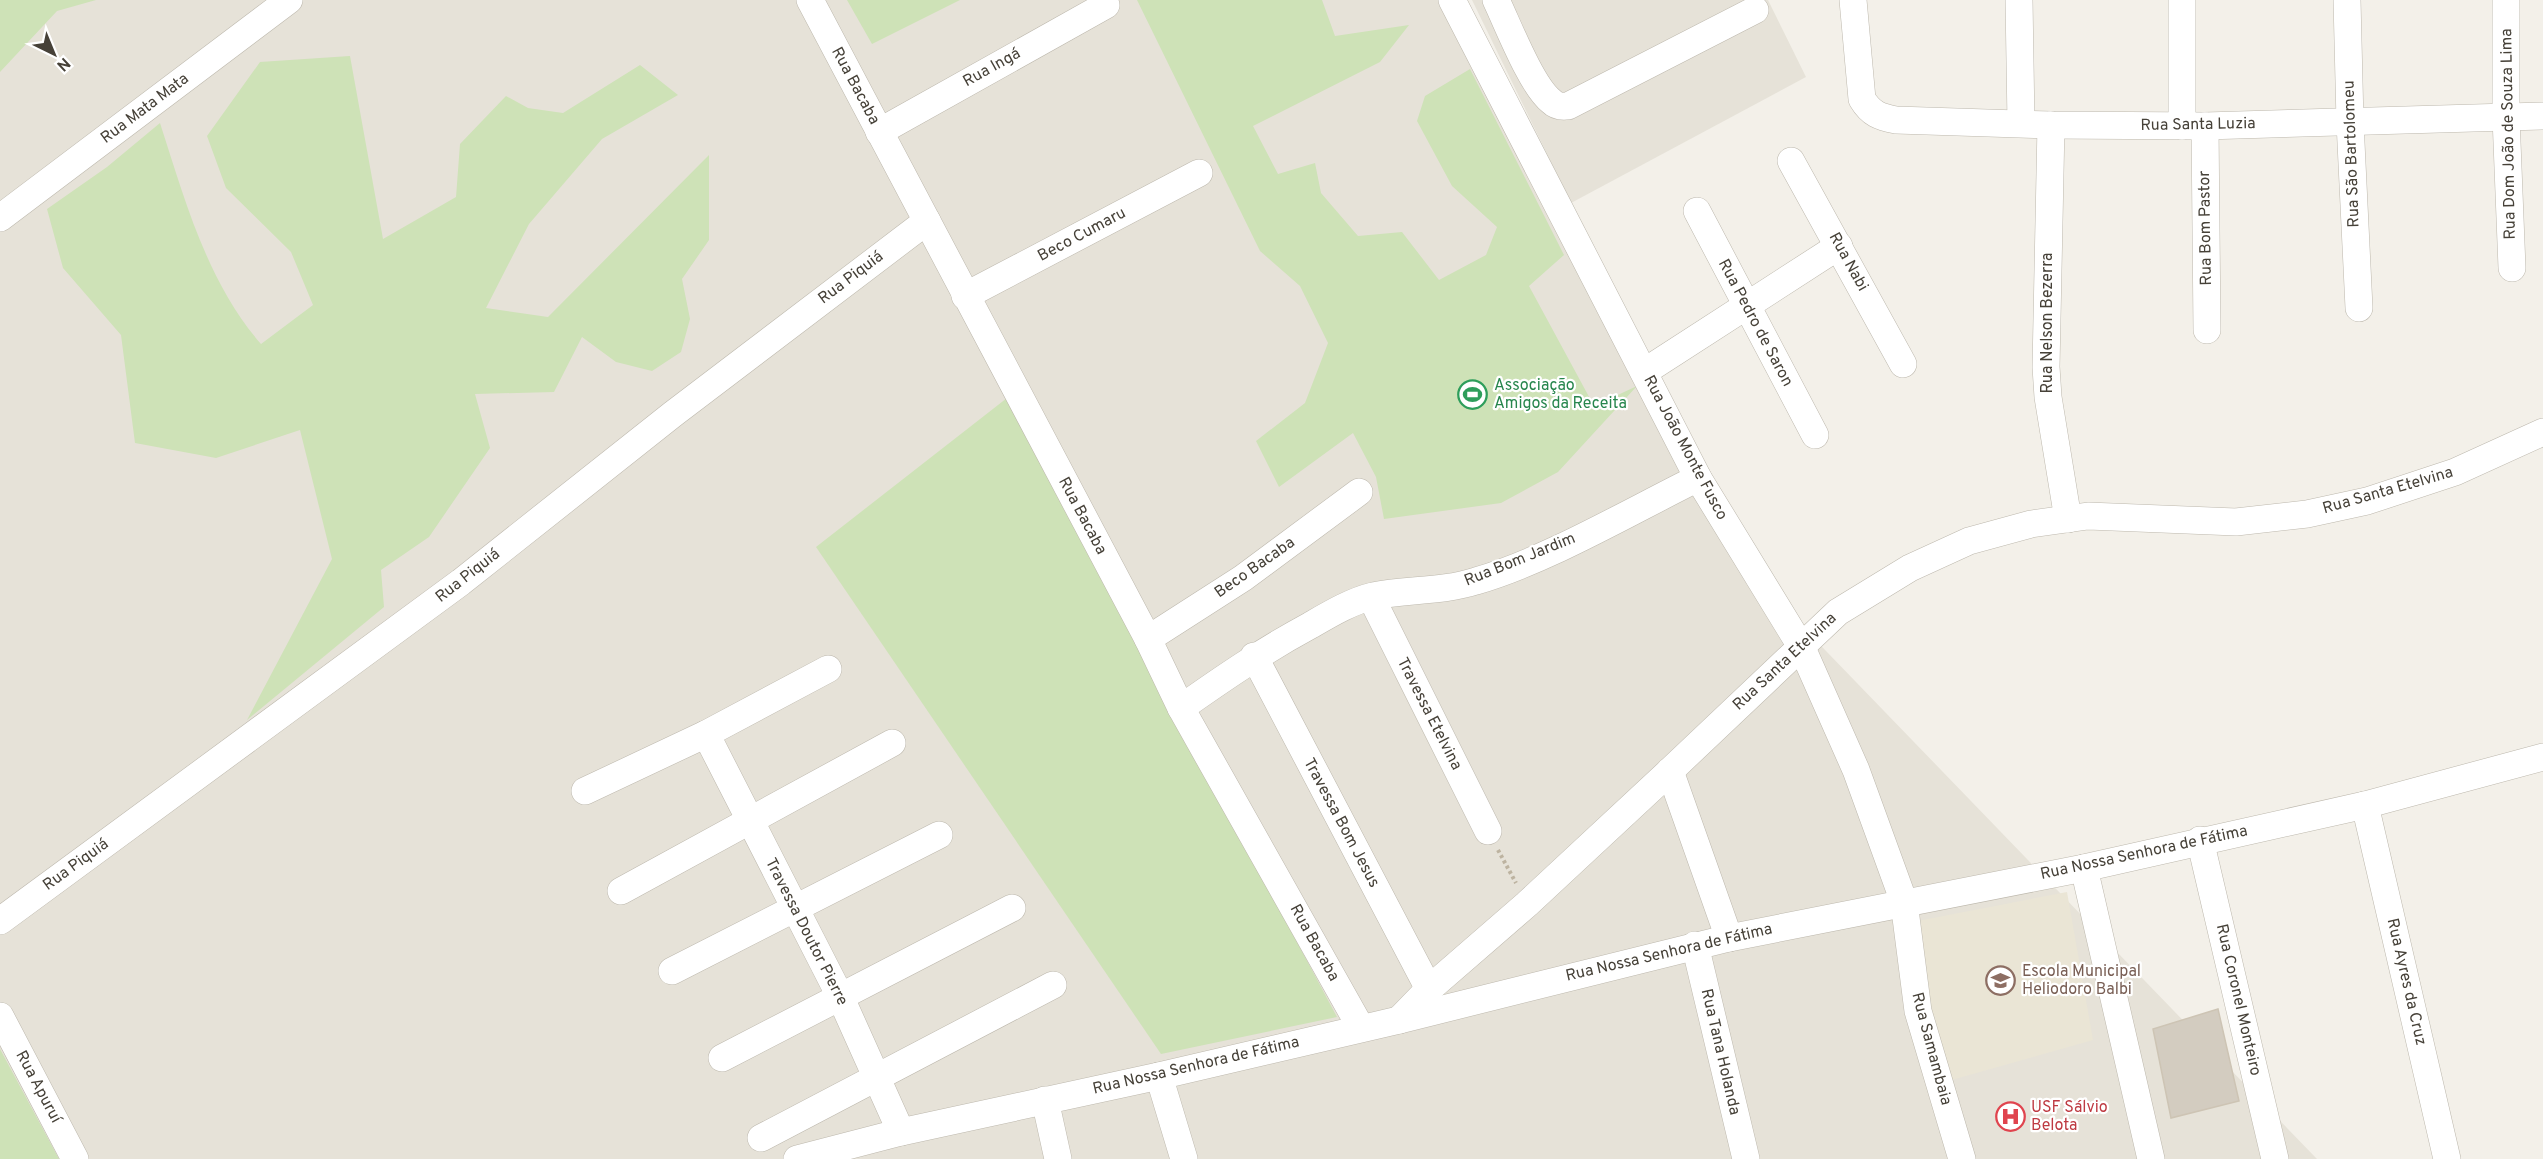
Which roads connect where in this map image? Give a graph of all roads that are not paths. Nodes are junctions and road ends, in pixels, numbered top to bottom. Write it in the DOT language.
graph roads {
  1 [pos="289,0"];
  2 [pos="810,0"];
  3 [pos="1452,0"];
  4 [pos="1496,0"];
  5 [pos="1853,0"];
  6 [pos="2019,0"];
  7 [pos="2182,0"];
  8 [pos="2347,0"];
  9 [pos="2506,0"];
  10 [pos="1106,5"];
  11 [pos="1755,10"];
  12 [pos="2543,116"];
  13 [pos="2506,117"];
  14 [pos="2349,122"];
  15 [pos="2021,123"];
  16 [pos="2051,126"];
  17 [pos="2193,126"];
  18 [pos="879,132"];
  19 [pos="1791,161"];
  20 [pos="1199,173"];
  21 [pos="1697,212"];
  22 [pos="0,218"];
  23 [pos="927,220"];
  24 [pos="1839,246"];
  25 [pos="2512,268"];
  26 [pos="965,297"];
  27 [pos="1746,308"];
  28 [pos="2359,308"];
  29 [pos="2207,330"];
  30 [pos="1903,364"];
  31 [pos="1644,372"];
  32 [pos="2543,432"];
  33 [pos="1815,435"];
  34 [pos="1698,478"];
  35 [pos="1359,492"];
  36 [pos="2068,519"];
  37 [pos="1371,597"];
  38 [pos="1148,639"];
  39 [pos="1802,648"];
  40 [pos="1254,656"];
  41 [pos="828,669"];
  42 [pos="1181,708"];
  43 [pos="706,734"];
  44 [pos="892,743"];
  45 [pos="2542,761"];
  46 [pos="1670,771"];
  47 [pos="585,791"];
  48 [pos="2365,805"];
  49 [pos="750,822"];
  50 [pos="1488,831"];
  51 [pos="939,836"];
  52 [pos="2200,840"];
  53 [pos="2084,868"];
  54 [pos="621,891"];
  55 [pos="1904,902"];
  56 [pos="794,908"];
  57 [pos="1012,908"];
  58 [pos="0,921"];
  59 [pos="1729,938"];
  60 [pos="1695,945"];
  61 [pos="672,971"];
  62 [pos="1053,985"];
  63 [pos="1429,989"];
  64 [pos="840,996"];
  65 [pos="0,1016"];
  66 [pos="1400,1020"];
  67 [pos="1361,1028"];
  68 [pos="722,1058"];
  69 [pos="1159,1076"];
  70 [pos="879,1078"];
  71 [pos="1045,1100"];
  72 [pos="761,1138"];
  73 [pos="889,1143"];
  74 [pos="75,1159"];
  75 [pos="797,1159"];
  76 [pos="1058,1159"];
  77 [pos="1184,1159"];
  78 [pos="1746,1159"];
  79 [pos="1962,1159"];
  80 [pos="2151,1159"];
  81 [pos="2276,1159"];
  82 [pos="2446,1159"];
  1 -- 22 [label="street, Rua Mata Mata"];
  2 -- 18 [label="street, Rua Bacaba"];
  3 -- 31 [label="street, Rua João Monte Fusco"];
  4 -- 11 [label="street"];
  5 -- 15 [label="street, Rua Santa Luzia"];
  6 -- 15 [label="street"];
  7 -- 17 [label="street, Rua Bom Pastor"];
  8 -- 14 [label="street, Rua São Bartolomeu"];
  9 -- 13 [label="street, Rua Dom João de Souza Lima"];
  10 -- 18 [label="street, Rua Ingá"];
  12 -- 13 [label="street, Rua Santa Luzia"];
  13 -- 14 [label="street, Rua Santa Luzia"];
  13 -- 25 [label="street, Rua Dom João de Souza Lima"];
  14 -- 17 [label="street, Rua Santa Luzia"];
  14 -- 28 [label="street, Rua São Bartolomeu"];
  15 -- 16 [label="street, Rua Santa Luzia"];
  16 -- 17 [label="street, Rua Santa Luzia"];
  16 -- 36 [label="street, Rua Nelson Bezerra"];
  17 -- 29 [label="street, Rua Bom Pastor"];
  18 -- 23 [label="street, Rua Bacaba"];
  19 -- 24 [label="street, Rua Nabi"];
  20 -- 26 [label="street, Beco Cumaru"];
  21 -- 27 [label="street, Rua Pedro de Saron"];
  23 -- 26 [label="street, Rua Bacaba"];
  23 -- 58 [label="street, Rua Piquiá"];
  24 -- 27 [label="street"];
  24 -- 30 [label="street, Rua Nabi"];
  26 -- 38 [label="street, Rua Bacaba"];
  27 -- 31 [label="street"];
  27 -- 33 [label="street, Rua Pedro de Saron"];
  31 -- 34 [label="street, Rua João Monte Fusco"];
  32 -- 36 [label="street, Rua Santa Etelvina"];
  34 -- 37 [label="street, Rua Bom Jardim"];
  34 -- 39 [label="street, Rua João Monte Fusco"];
  35 -- 38 [label="street, Beco Bacaba"];
  36 -- 39 [label="street, Rua Santa Etelvina"];
  37 -- 40 [label="street, Rua Bom Jardim"];
  37 -- 50 [label="street, Travessa Etelvina"];
  38 -- 42 [label="street, Rua Bacaba"];
  39 -- 46 [label="street, Rua Santa Etelvina"];
  39 -- 55 [label="street, Rua João Monte Fusco"];
  40 -- 42 [label="street, Rua Bom Jardim"];
  40 -- 63 [label="street, Travessa Bom Jesus"];
  41 -- 43 [label="street"];
  42 -- 67 [label="street, Rua Bacaba"];
  43 -- 47 [label="street"];
  43 -- 49 [label="street, Travessa Doutor Pierre"];
  44 -- 49 [label="street"];
  45 -- 48 [label="street, Rua Nossa Senhora de Fátima"];
  46 -- 59 [label="street"];
  46 -- 63 [label="street, Rua Santa Etelvina"];
  48 -- 52 [label="street, Rua Nossa Senhora de Fátima"];
  48 -- 82 [label="street, Rua Ayres da Cruz"];
  49 -- 54 [label="street"];
  49 -- 56 [label="street, Travessa Doutor Pierre"];
  51 -- 56 [label="street"];
  52 -- 53 [label="street, Rua Nossa Senhora de Fátima"];
  52 -- 81 [label="street, Rua Coronel Monteiro"];
  53 -- 55 [label="street, Rua Nossa Senhora de Fátima"];
  53 -- 80 [label="street"];
  55 -- 59 [label="street, Rua Nossa Senhora de Fátima"];
  55 -- 79 [label="street, Rua Samambaia"];
  56 -- 61 [label="street"];
  56 -- 64 [label="street, Travessa Doutor Pierre"];
  57 -- 64 [label="street"];
  59 -- 60 [label="street, Rua Nossa Senhora de Fátima"];
  60 -- 66 [label="street, Rua Nossa Senhora de Fátima"];
  60 -- 78 [label="street, Rua Tana Holanda"];
  62 -- 70 [label="street"];
  63 -- 66 [label="street, Rua Santa Etelvina"];
  64 -- 68 [label="street"];
  64 -- 70 [label="street, Travessa Doutor Pierre"];
  65 -- 74 [label="street, Rua Apuruí"];
  66 -- 67 [label="street, Rua Nossa Senhora de Fátima"];
  67 -- 69 [label="street, Rua Nossa Senhora de Fátima"];
  69 -- 71 [label="street, Rua Nossa Senhora de Fátima"];
  69 -- 77 [label="street"];
  70 -- 72 [label="street"];
  70 -- 73 [label="street, Travessa Doutor Pierre"];
  71 -- 73 [label="street, Rua Nossa Senhora de Fátima"];
  71 -- 76 [label="street"];
  73 -- 75 [label="street, Rua Nossa Senhora de Fátima"];
}
